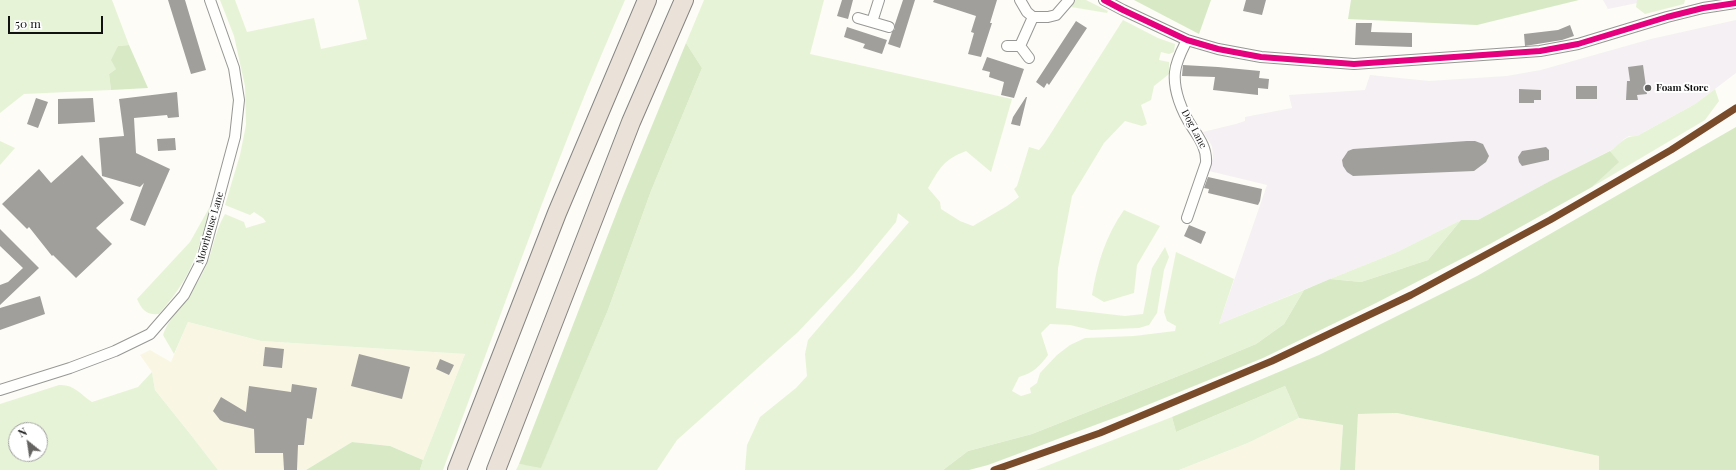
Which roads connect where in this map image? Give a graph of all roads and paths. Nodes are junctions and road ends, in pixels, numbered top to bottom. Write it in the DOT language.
graph roads {
  1 [pos="210,0"];
  2 [pos="647,0"];
  3 [pos="684,0"];
  4 [pos="879,0"];
  5 [pos="1020,0"];
  6 [pos="1069,0"];
  7 [pos="1104,0"];
  8 [pos="1736,3"];
  9 [pos="1033,17"];
  10 [pos="858,18"];
  11 [pos="872,22"];
  12 [pos="888,27"];
  13 [pos="1187,40"];
  14 [pos="1008,46"];
  15 [pos="1020,46"];
  16 [pos="1029,58"];
  17 [pos="1187,218"];
  18 [pos="0,390"];
  19 [pos="457,470"];
  20 [pos="496,470"];
  1 -- 18 [label="street, Moorhouse Lane"];
  2 -- 19 [label="highway"];
  3 -- 20 [label="highway"];
  4 -- 11 [label="street"];
  5 -- 9 [label="street"];
  6 -- 9 [label="street"];
  7 -- 13 [label="street"];
  8 -- 13 [label="street"];
  9 -- 15 [label="street"];
  10 -- 11 [label="street"];
  11 -- 12 [label="street"];
  13 -- 17 [label="street, Dog Lane"];
  14 -- 15 [label="street"];
  15 -- 16 [label="street"];
}
